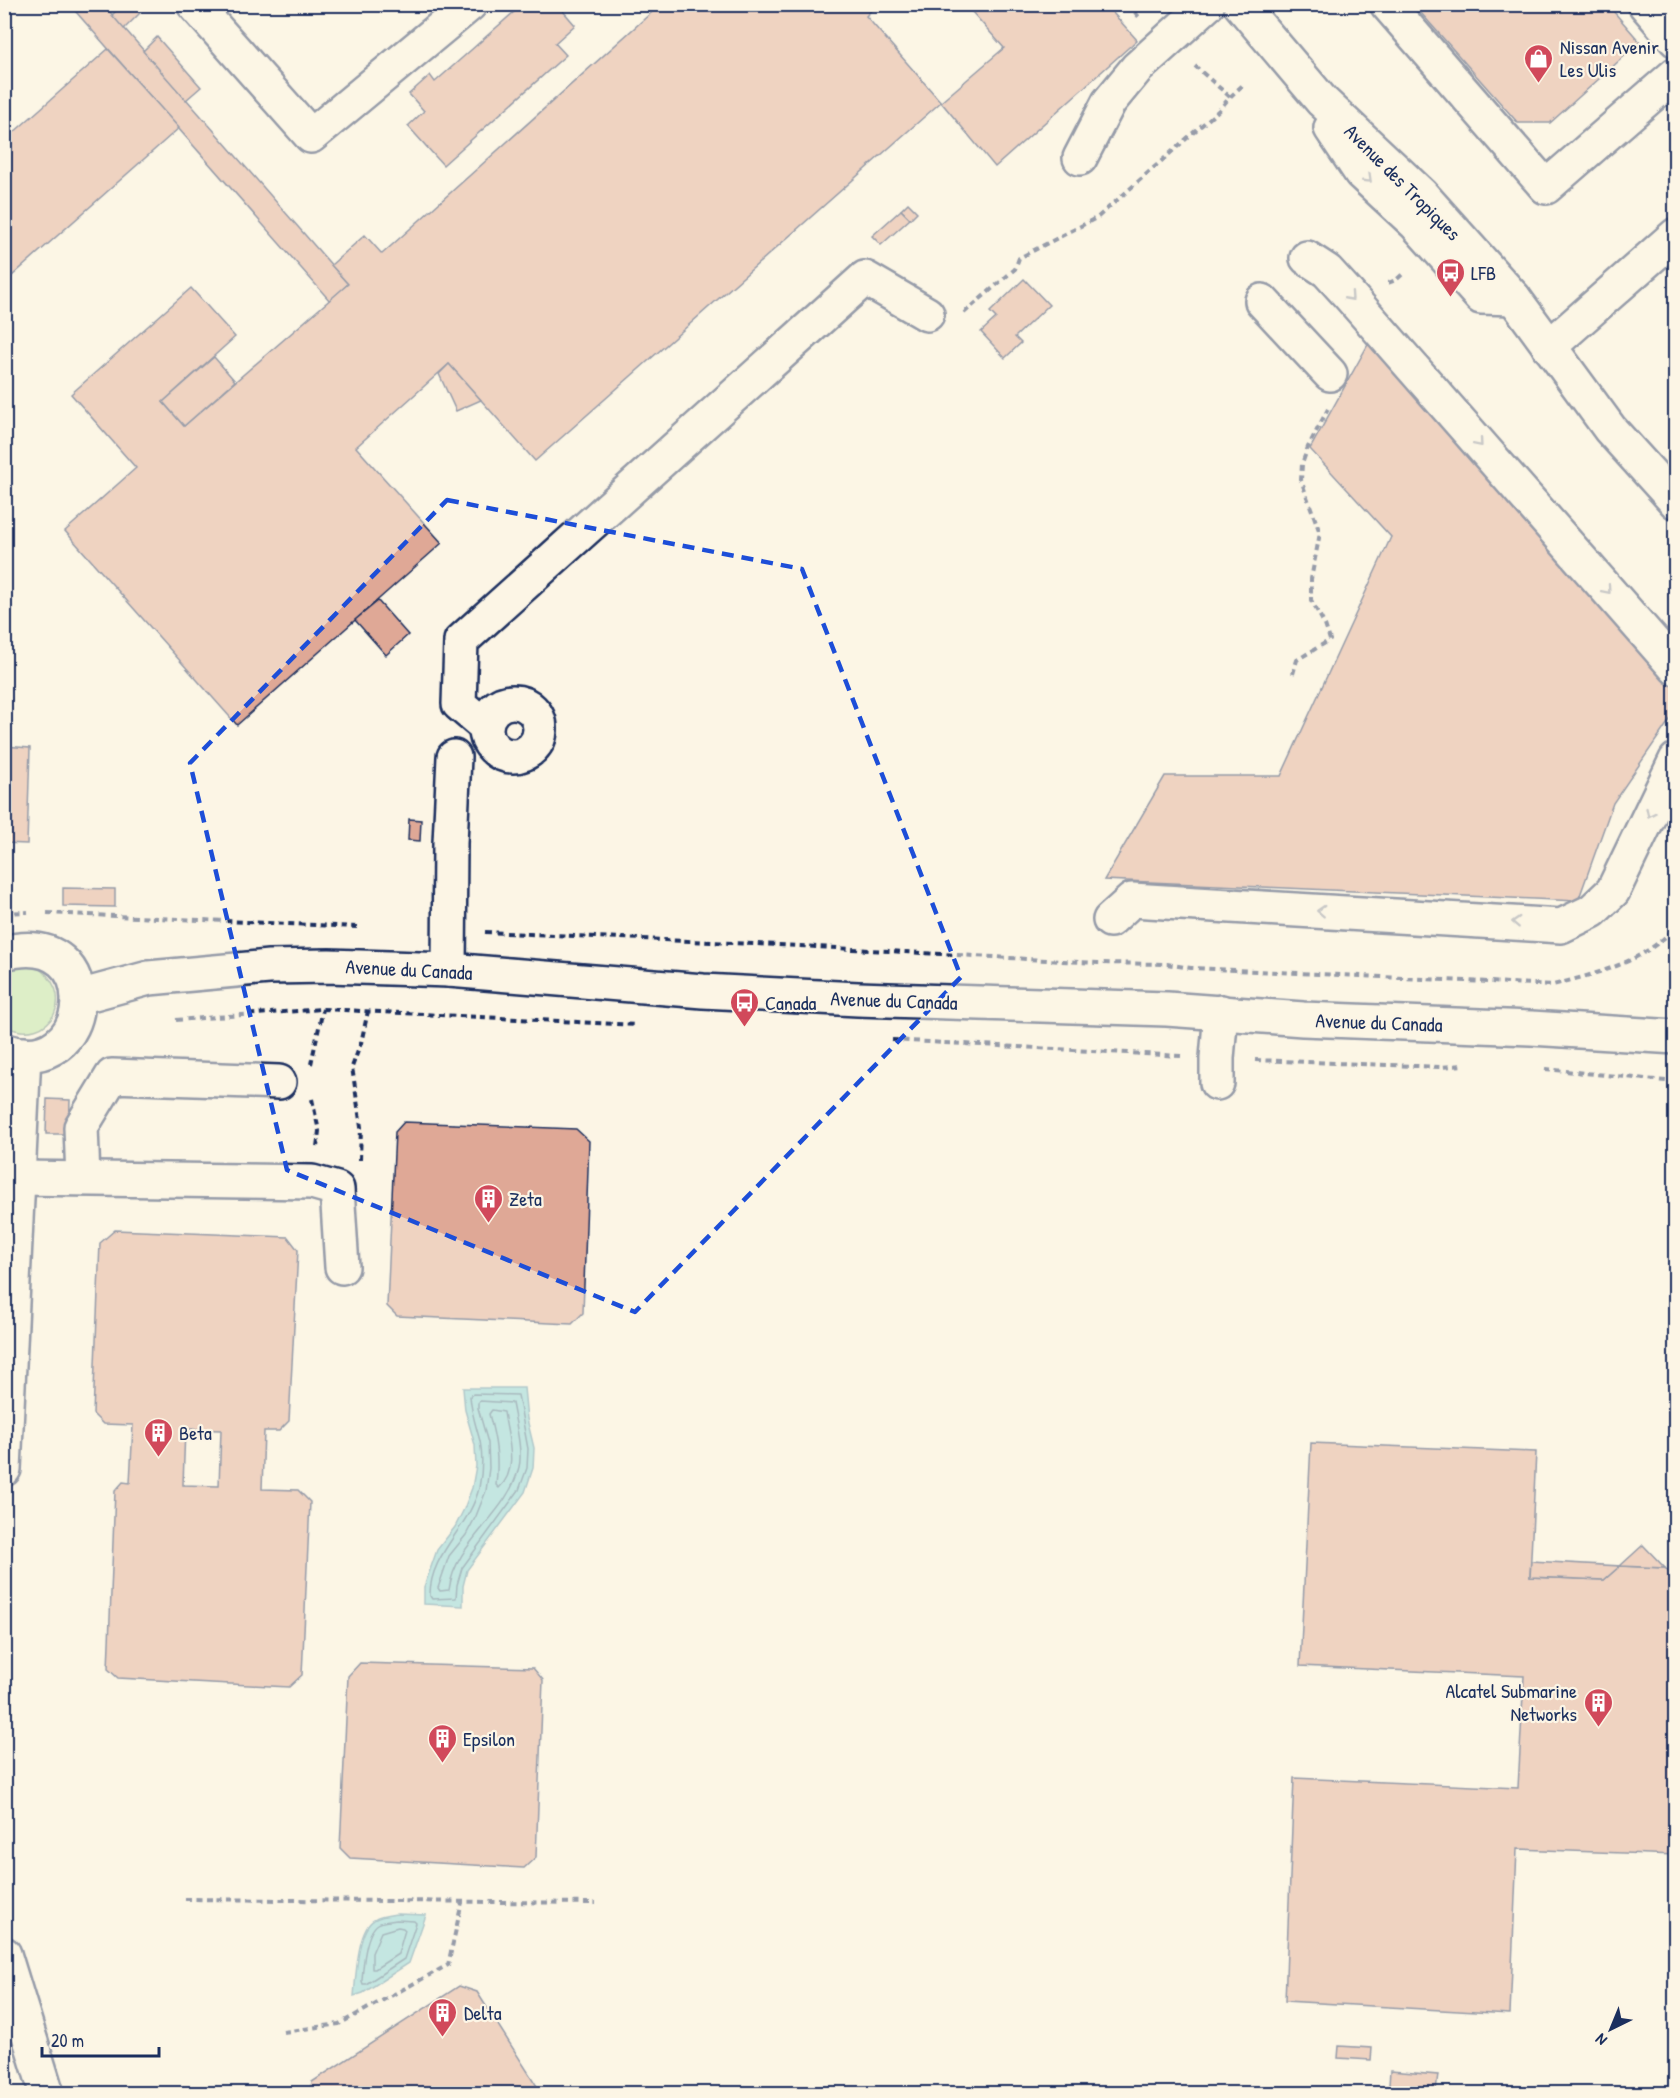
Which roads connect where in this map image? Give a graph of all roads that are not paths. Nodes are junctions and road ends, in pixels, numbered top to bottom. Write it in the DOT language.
graph roads {
  1 [pos="194,4"];
  2 [pos="470,4"];
  3 [pos="1208,4"];
  4 [pos="1240,4"];
  5 [pos="1387,4"];
  6 [pos="1645,4"];
  7 [pos="1676,40"];
  8 [pos="1676,74"];
  9 [pos="1080,158"];
  10 [pos="1676,235"];
  11 [pos="1307,258"];
  12 [pos="1262,301"];
  13 [pos="927,314"];
  14 [pos="1549,347"];
  15 [pos="1330,389"];
  16 [pos="1676,502"];
  17 [pos="1676,668"];
  18 [pos="485,726"];
  19 [pos="454,758"];
  20 [pos="1676,760"];
  21 [pos="1110,920"];
  22 [pos="4,953"];
  23 [pos="450,970"];
  24 [pos="80,997"];
  25 [pos="1221,1012"];
  26 [pos="1676,1037"];
  27 [pos="14,1052"];
  28 [pos="1217,1071"];
  29 [pos="279,1082"];
  30 [pos="18,1178"];
  31 [pos="83,1178"];
  32 [pos="342,1267"];
  33 [pos="4,1469"];
  34 [pos="7,1972"];
  35 [pos="47,2094"];
  1 -- 2 [label="street"];
  3 -- 9 [label="street"];
  4 -- 14 [label="street, Avenue des Tropiques"];
  5 -- 8 [label="street"];
  6 -- 7 [label="street"];
  10 -- 14 [label="street"];
  11 -- 17 [label="street, one-way"];
  12 -- 15 [label="street"];
  13 -- 18 [label="street"];
  14 -- 16 [label="street, Avenue des Tropiques"];
  19 -- 23 [label="street"];
  20 -- 21 [label="street, one-way"];
  22 -- 24 [label="street"];
  23 -- 24 [label="street, Avenue du Canada"];
  23 -- 25 [label="street, Avenue du Canada"];
  24 -- 27 [label="street"];
  25 -- 26 [label="street, Avenue du Canada"];
  25 -- 28 [label="street"];
  27 -- 30 [label="street"];
  29 -- 31 [label="street"];
  30 -- 31 [label="street"];
  30 -- 33 [label="street"];
  31 -- 32 [label="street"];
  34 -- 35 [label="street"];
}
